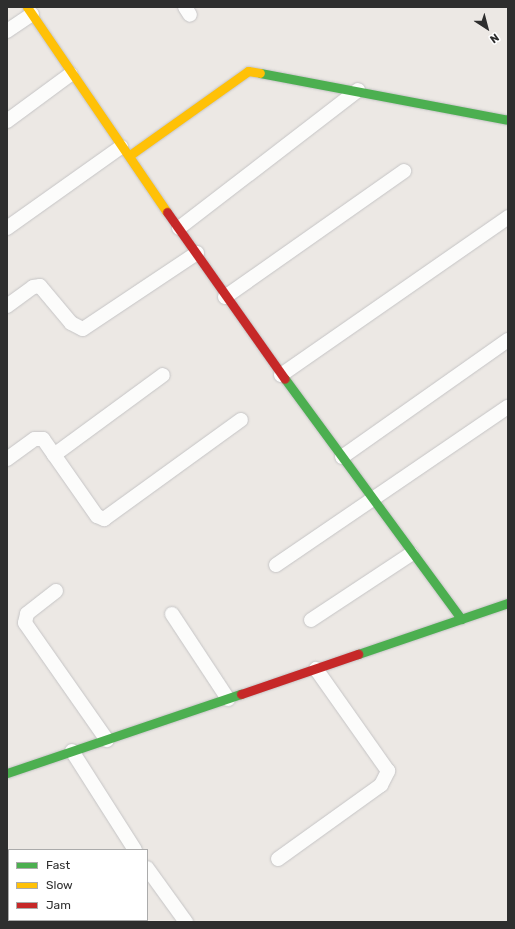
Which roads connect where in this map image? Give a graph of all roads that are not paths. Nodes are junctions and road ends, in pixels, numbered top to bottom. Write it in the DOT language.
graph roads {
  1 [pos="30,10"];
  2 [pos="7,31"];
  3 [pos="71,74"];
  4 [pos="358,90"];
  5 [pos="508,120"];
  6 [pos="7,121"];
  7 [pos="125,151"];
  8 [pos="404,171"];
  9 [pos="508,217"];
  10 [pos="7,228"];
  11 [pos="179,228"];
  12 [pos="196,253"];
  13 [pos="225,297"];
  14 [pos="7,306"];
  15 [pos="508,340"];
  16 [pos="163,375"];
  17 [pos="281,375"];
  18 [pos="508,407"];
  19 [pos="241,420"];
  20 [pos="54,455"];
  21 [pos="342,457"];
  22 [pos="7,459"];
  23 [pos="371,499"];
  24 [pos="411,554"];
  25 [pos="276,565"];
  26 [pos="56,591"];
  27 [pos="508,603"];
  28 [pos="172,614"];
  29 [pos="461,619"];
  30 [pos="311,620"];
  31 [pos="316,669"];
  32 [pos="228,699"];
  33 [pos="107,740"];
  34 [pos="72,751"];
  35 [pos="7,773"];
  36 [pos="134,849"];
  37 [pos="278,859"];
  38 [pos="148,869"];
  39 [pos="186,922"];
  1 -- 2 [label="street"];
  1 -- 3 [label="street"];
  3 -- 6 [label="street"];
  3 -- 7 [label="street"];
  4 -- 5 [label="street"];
  4 -- 7 [label="street"];
  4 -- 11 [label="street"];
  7 -- 10 [label="street"];
  7 -- 11 [label="street"];
  8 -- 13 [label="street"];
  9 -- 17 [label="street"];
  11 -- 12 [label="street"];
  12 -- 13 [label="street"];
  12 -- 14 [label="street"];
  13 -- 17 [label="street"];
  15 -- 21 [label="street"];
  16 -- 20 [label="street"];
  17 -- 21 [label="street"];
  18 -- 23 [label="street"];
  19 -- 20 [label="street"];
  20 -- 22 [label="street"];
  21 -- 23 [label="street"];
  23 -- 24 [label="street"];
  23 -- 25 [label="street"];
  24 -- 29 [label="street"];
  24 -- 30 [label="street"];
  26 -- 33 [label="street"];
  27 -- 29 [label="street"];
  28 -- 32 [label="street"];
  29 -- 31 [label="street"];
  31 -- 32 [label="street"];
  31 -- 37 [label="street"];
  32 -- 33 [label="street"];
  33 -- 34 [label="street"];
  34 -- 35 [label="street"];
  34 -- 36 [label="street"];
  38 -- 39 [label="street"];
}
